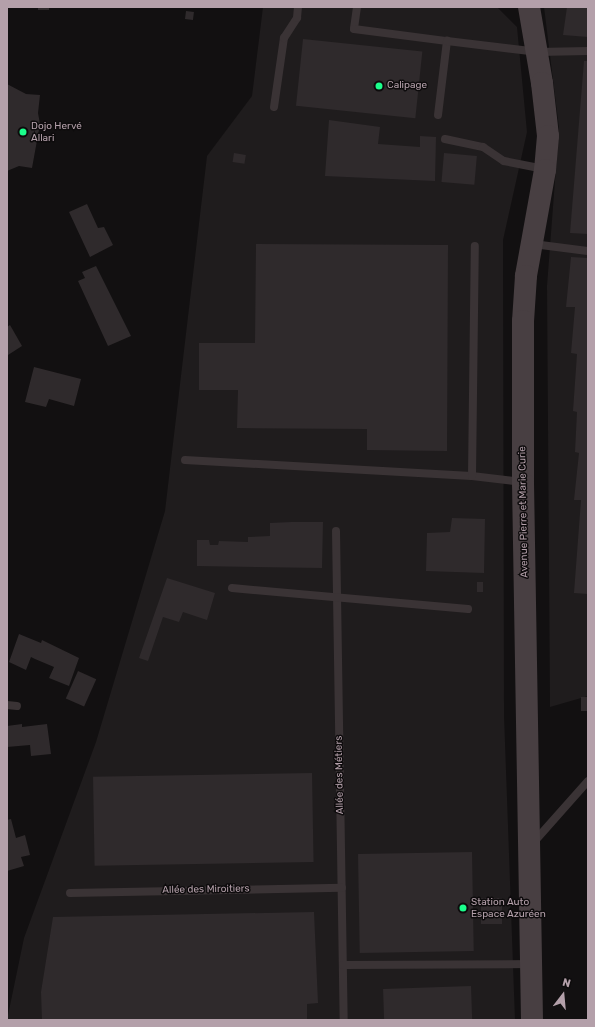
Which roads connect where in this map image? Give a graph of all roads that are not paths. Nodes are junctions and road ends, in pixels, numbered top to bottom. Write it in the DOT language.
graph roads {
  1 [pos="298,7"];
  2 [pos="357,7"];
  3 [pos="529,7"];
  4 [pos="448,41"];
  5 [pos="528,51"];
  6 [pos="588,51"];
  7 [pos="274,107"];
  8 [pos="438,115"];
  9 [pos="445,139"];
  10 [pos="545,170"];
  11 [pos="530,243"];
  12 [pos="476,246"];
  13 [pos="588,250"];
  14 [pos="185,460"];
  15 [pos="472,476"];
  16 [pos="523,483"];
  17 [pos="336,531"];
  18 [pos="232,588"];
  19 [pos="337,598"];
  20 [pos="468,609"];
  21 [pos="7,705"];
  22 [pos="17,706"];
  23 [pos="588,781"];
  24 [pos="530,847"];
  25 [pos="342,888"];
  26 [pos="70,893"];
  27 [pos="531,964"];
  28 [pos="343,965"];
  29 [pos="344,1020"];
  30 [pos="532,1020"];
  1 -- 7 [label="lane"];
  2 -- 4 [label="lane"];
  3 -- 5 [label="main road, Avenue Pierre et Marie Curie"];
  4 -- 5 [label="lane"];
  4 -- 8 [label="lane"];
  5 -- 6 [label="lane"];
  5 -- 10 [label="main road, Avenue Pierre et Marie Curie"];
  9 -- 10 [label="lane"];
  10 -- 11 [label="main road, Avenue Pierre et Marie Curie"];
  11 -- 13 [label="lane"];
  11 -- 16 [label="main road, Avenue Pierre et Marie Curie"];
  12 -- 15 [label="lane"];
  14 -- 15 [label="lane"];
  15 -- 16 [label="lane"];
  16 -- 24 [label="main road, Avenue Pierre et Marie Curie"];
  17 -- 19 [label="lane, Allée des Métiers"];
  18 -- 19 [label="lane"];
  19 -- 20 [label="lane"];
  19 -- 25 [label="lane, Allée des Métiers"];
  21 -- 22 [label="lane"];
  23 -- 24 [label="lane"];
  24 -- 27 [label="main road, Avenue Pierre et Marie Curie"];
  25 -- 26 [label="lane, Allée des Miroitiers"];
  25 -- 28 [label="lane, Allée des Métiers"];
  27 -- 28 [label="lane"];
  27 -- 30 [label="main road, Avenue Pierre et Marie Curie"];
  28 -- 29 [label="lane, Allée des Métiers"];
}
